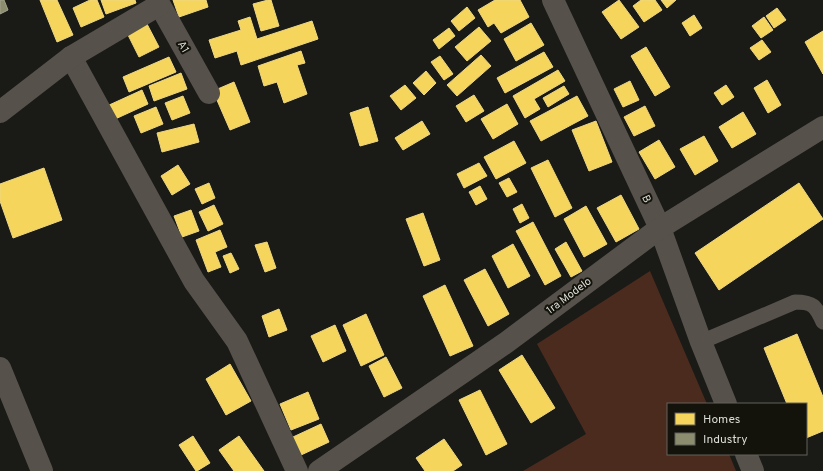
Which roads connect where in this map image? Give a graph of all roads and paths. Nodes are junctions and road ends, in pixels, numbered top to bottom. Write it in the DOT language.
graph roads {
  1 [pos="553,0"];
  2 [pos="158,2"];
  3 [pos="71,57"];
  4 [pos="209,93"];
  5 [pos="0,112"];
  6 [pos="823,127"];
  7 [pos="660,228"];
  8 [pos="823,322"];
  9 [pos="701,342"];
  10 [pos="0,368"];
  11 [pos="726,403"];
  12 [pos="746,455"];
  13 [pos="42,471"];
  14 [pos="297,471"];
  15 [pos="319,471"];
  16 [pos="753,471"];
  1 -- 7 [label="street, B"];
  2 -- 3 [label="street"];
  2 -- 4 [label="street, A1"];
  3 -- 5 [label="street"];
  3 -- 14 [label="street"];
  6 -- 7 [label="street, 1ra Modelo"];
  7 -- 9 [label="street, B"];
  7 -- 15 [label="street, 1ra Modelo"];
  8 -- 9 [label="lane"];
  9 -- 11 [label="street, B"];
  10 -- 13 [label="street"];
  12 -- 16 [label="street"];
}
